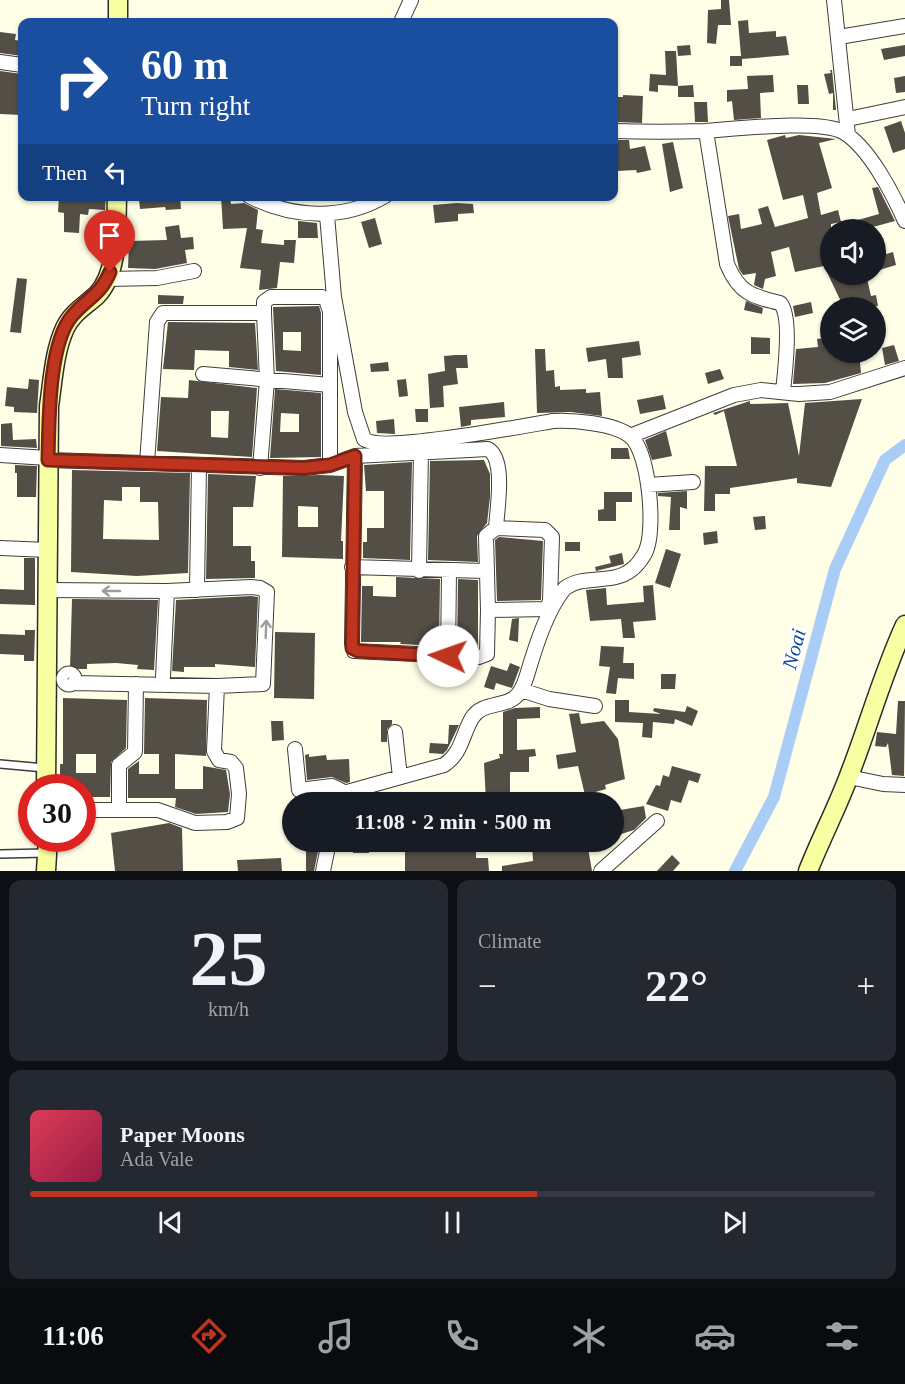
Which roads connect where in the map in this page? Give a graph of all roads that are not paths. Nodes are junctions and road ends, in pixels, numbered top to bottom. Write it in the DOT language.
graph roads {
  1 [pos="118,0"];
  2 [pos="411,0"];
  3 [pos="834,0"];
  4 [pos="118,18"];
  5 [pos="403,18"];
  6 [pos="905,26"];
  7 [pos="839,37"];
  8 [pos="0,62"];
  9 [pos="18,64"];
  10 [pos="905,107"];
  11 [pos="848,119"];
  12 [pos="618,131"];
  13 [pos="706,131"];
  14 [pos="848,135"];
  15 [pos="117,201"];
  16 [pos="260,201"];
  17 [pos="377,201"];
  18 [pos="327,215"];
  19 [pos="905,221"];
  20 [pos="194,271"];
  21 [pos="107,279"];
  22 [pos="264,313"];
  23 [pos="905,368"];
  24 [pos="204,374"];
  25 [pos="267,380"];
  26 [pos="330,385"];
  27 [pos="783,391"];
  28 [pos="630,436"];
  29 [pos="421,451"];
  30 [pos="0,454"];
  31 [pos="355,456"];
  32 [pos="48,459"];
  33 [pos="147,463"];
  34 [pos="199,465"];
  35 [pos="330,465"];
  36 [pos="260,468"];
  37 [pos="693,482"];
  38 [pos="648,484"];
  39 [pos="496,528"];
  40 [pos="0,548"];
  41 [pos="48,550"];
  42 [pos="352,567"];
  43 [pos="419,571"];
  44 [pos="485,571"];
  45 [pos="449,572"];
  46 [pos="47,590"];
  47 [pos="197,590"];
  48 [pos="167,591"];
  49 [pos="488,610"];
  50 [pos="905,625"];
  51 [pos="899,653"];
  52 [pos="448,656"];
  53 [pos="163,677"];
  54 [pos="63,679"];
  55 [pos="136,684"];
  56 [pos="260,684"];
  57 [pos="217,686"];
  58 [pos="521,690"];
  59 [pos="595,706"];
  60 [pos="395,732"];
  61 [pos="295,749"];
  62 [pos="0,764"];
  63 [pos="45,768"];
  64 [pos="45,774"];
  65 [pos="400,777"];
  66 [pos="849,777"];
  67 [pos="905,785"];
  68 [pos="336,792"];
  69 [pos="358,792"];
  70 [pos="96,810"];
  71 [pos="119,810"];
  72 [pos="657,821"];
  73 [pos="327,852"];
  74 [pos="0,854"];
  75 [pos="48,854"];
  76 [pos="323,871"];
  77 [pos="601,871"];
  78 [pos="808,871"];
  1 -- 4 [label="street"];
  2 -- 5 [label="street"];
  3 -- 7 [label="street"];
  6 -- 7 [label="street"];
  7 -- 11 [label="street"];
  8 -- 9 [label="street"];
  10 -- 11 [label="street"];
  11 -- 14 [label="street"];
  12 -- 13 [label="street"];
  13 -- 14 [label="street"];
  13 -- 27 [label="street"];
  14 -- 19 [label="street"];
  15 -- 21 [label="street"];
  16 -- 18 [label="street"];
  17 -- 18 [label="street"];
  18 -- 28 [label="street"];
  20 -- 21 [label="street"];
  21 -- 32 [label="street"];
  22 -- 25 [label="street"];
  22 -- 26 [label="street"];
  22 -- 33 [label="street"];
  23 -- 27 [label="street"];
  24 -- 25 [label="street"];
  25 -- 26 [label="street"];
  25 -- 36 [label="street"];
  26 -- 35 [label="street"];
  27 -- 28 [label="street"];
  28 -- 38 [label="street"];
  29 -- 31 [label="street"];
  29 -- 39 [label="street"];
  29 -- 43 [label="street"];
  30 -- 32 [label="street"];
  31 -- 35 [label="street"];
  31 -- 42 [label="street"];
  32 -- 33 [label="street"];
  32 -- 41 [label="street"];
  33 -- 34 [label="street"];
  34 -- 36 [label="street"];
  34 -- 47 [label="street"];
  35 -- 36 [label="street"];
  37 -- 38 [label="street"];
  38 -- 58 [label="street"];
  39 -- 44 [label="street"];
  39 -- 49 [label="street"];
  40 -- 41 [label="street"];
  41 -- 46 [label="street"];
  42 -- 43 [label="street"];
  42 -- 52 [label="street"];
  43 -- 45 [label="street"];
  44 -- 45 [label="street"];
  44 -- 49 [label="street"];
  45 -- 52 [label="street"];
  48 -- 46 [label="street, one-way"];
  46 -- 54 [label="street"];
  47 -- 48 [label="street"];
  56 -- 47 [label="street, one-way"];
  48 -- 53 [label="street"];
  49 -- 52 [label="street"];
  50 -- 51 [label="street"];
  51 -- 66 [label="street"];
  53 -- 54 [label="street"];
  53 -- 56 [label="street"];
  54 -- 55 [label="street"];
  54 -- 63 [label="street"];
  55 -- 57 [label="street"];
  55 -- 71 [label="street"];
  56 -- 57 [label="street"];
  57 -- 71 [label="street"];
  58 -- 59 [label="street"];
  58 -- 65 [label="street"];
  60 -- 65 [label="street"];
  61 -- 68 [label="street"];
  62 -- 63 [label="lane"];
  63 -- 64 [label="street"];
  65 -- 69 [label="street"];
  66 -- 67 [label="street"];
  66 -- 78 [label="street"];
  70 -- 71 [label="street"];
  72 -- 77 [label="street"];
  73 -- 76 [label="street"];
  74 -- 75 [label="lane"];
}
